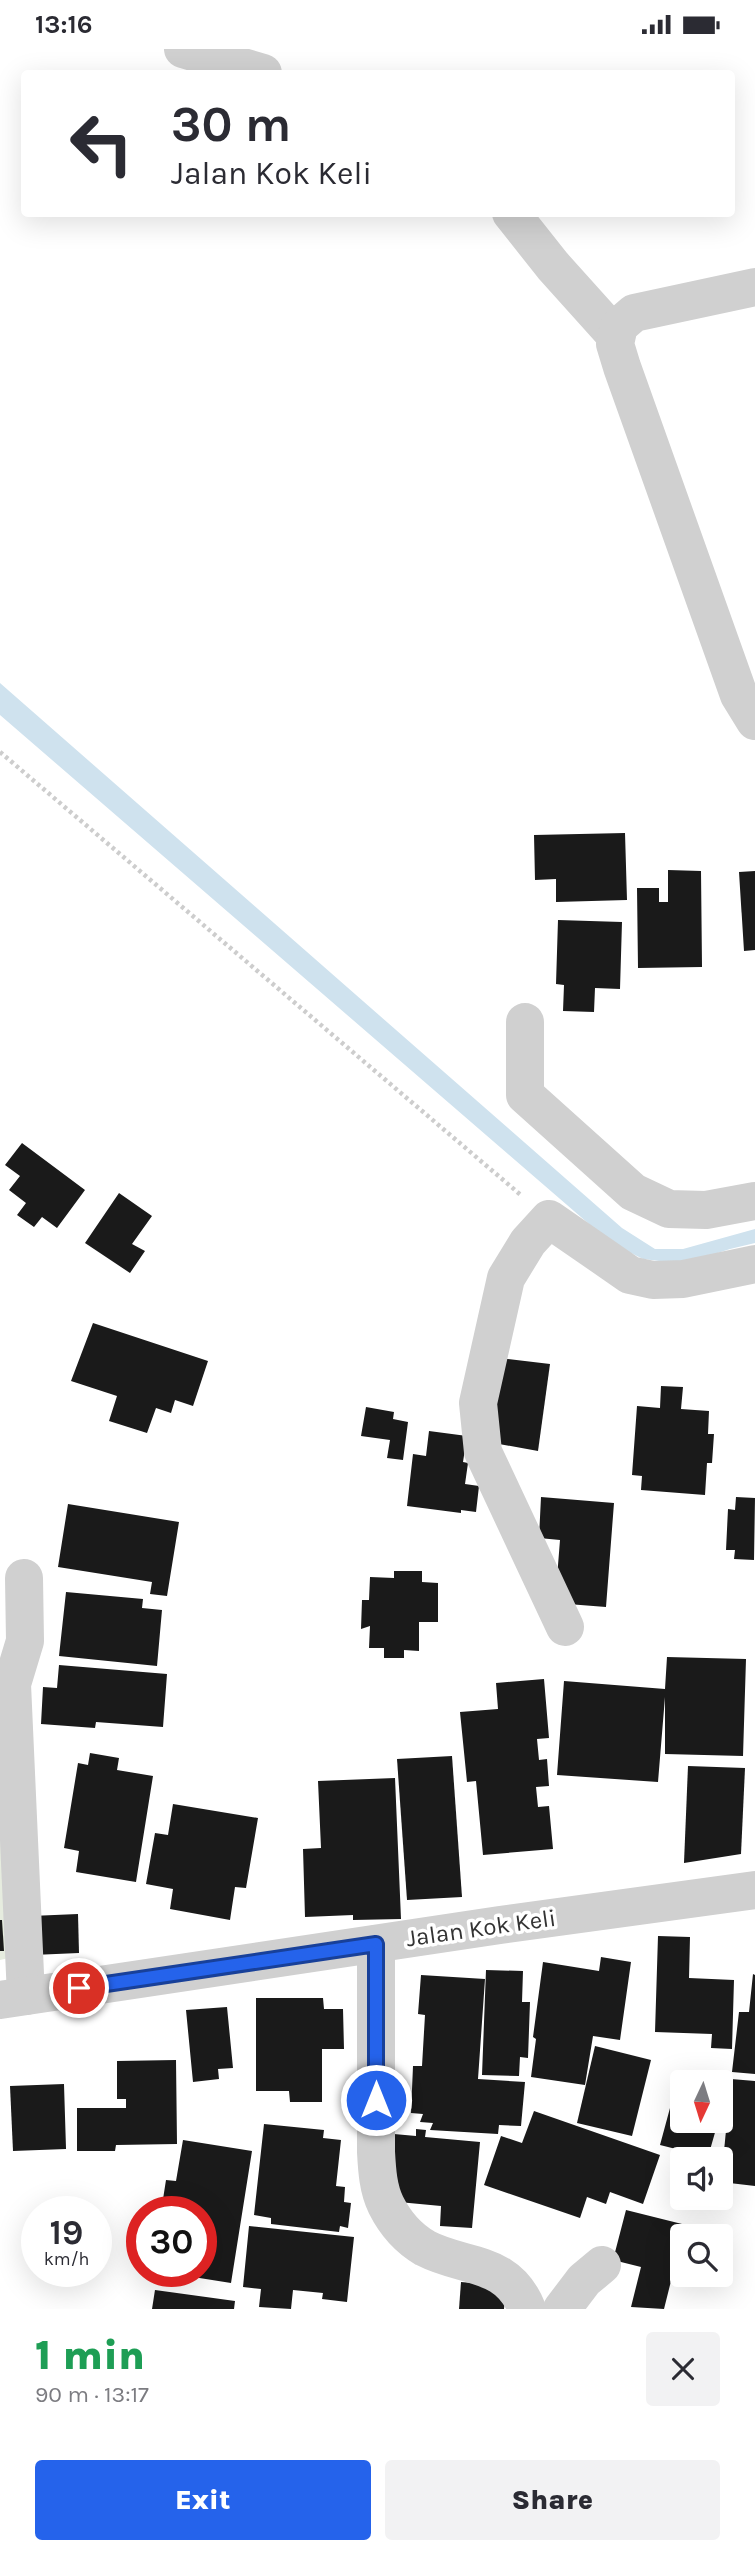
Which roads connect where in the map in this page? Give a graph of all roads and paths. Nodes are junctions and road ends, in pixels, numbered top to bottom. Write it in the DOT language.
graph roads {
  1 [pos="183,49"];
  2 [pos="252,70"];
  3 [pos="514,217"];
  4 [pos="755,287"];
  5 [pos="615,335"];
  6 [pos="755,721"];
  7 [pos="0,752"];
  8 [pos="526,1022"];
  9 [pos="755,1201"];
  10 [pos="549,1219"];
  11 [pos="755,1264"];
  12 [pos="24,1578"];
  13 [pos="565,1627"];
  14 [pos="755,1890"];
  15 [pos="376,1944"];
  16 [pos="13,1998"];
  17 [pos="602,2265"];
  18 [pos="527,2309"];
  19 [pos="562,2309"];
  1 -- 2 [label="street"];
  3 -- 5 [label="street"];
  4 -- 5 [label="street"];
  5 -- 6 [label="street"];
  7 -- 10 [label="path"];
  8 -- 9 [label="street"];
  10 -- 11 [label="street"];
  10 -- 13 [label="street"];
  12 -- 16 [label="street"];
  14 -- 15 [label="street, Jalan Kok Keli"];
  15 -- 16 [label="street, Jalan Kok Keli"];
  15 -- 18 [label="street"];
  17 -- 19 [label="street"];
}
